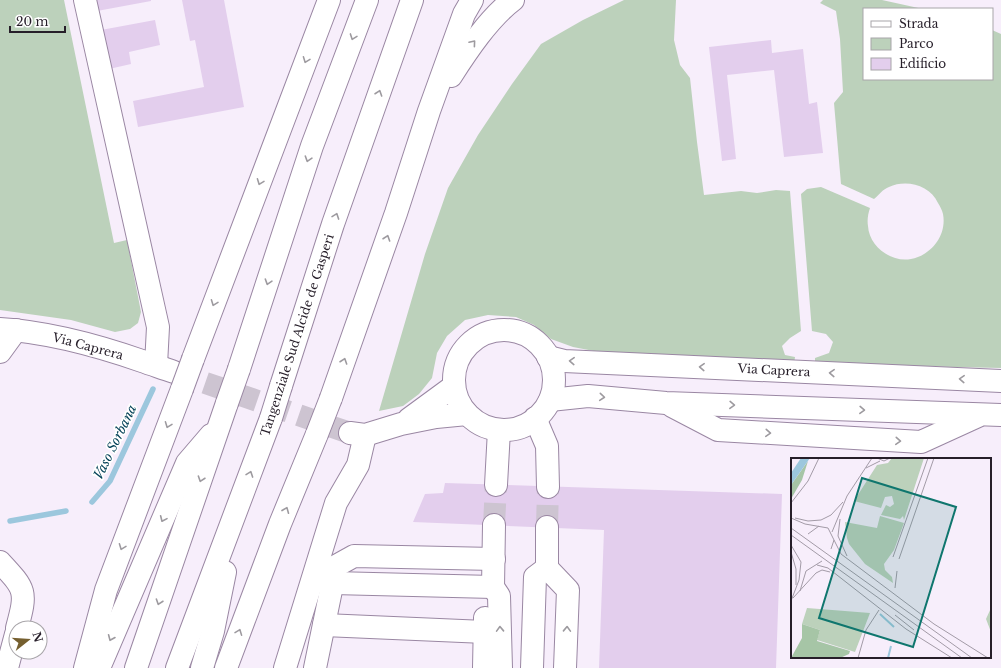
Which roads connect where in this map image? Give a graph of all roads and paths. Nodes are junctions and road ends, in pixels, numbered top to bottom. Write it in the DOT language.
graph roads {
  1 [pos="85,0"];
  2 [pos="320,0"];
  3 [pos="329,0"];
  4 [pos="366,0"];
  5 [pos="412,0"];
  6 [pos="472,0"];
  7 [pos="513,0"];
  8 [pos="320,24"];
  9 [pos="429,111"];
  10 [pos="8,330"];
  11 [pos="0,352"];
  12 [pos="548,357"];
  13 [pos="171,375"];
  14 [pos="1001,381"];
  15 [pos="454,386"];
  16 [pos="550,400"];
  17 [pos="666,403"];
  18 [pos="467,414"];
  19 [pos="992,415"];
  20 [pos="535,418"];
  21 [pos="401,424"];
  22 [pos="219,427"];
  23 [pos="499,430"];
  24 [pos="496,485"];
  25 [pos="548,487"];
  26 [pos="236,510"];
  27 [pos="494,525"];
  28 [pos="547,527"];
  29 [pos="494,559"];
  30 [pos="0,562"];
  31 [pos="547,568"];
  32 [pos="333,583"];
  33 [pos="493,588"];
  34 [pos="20,620"];
  35 [pos="324,625"];
  36 [pos="485,632"];
  37 [pos="84,668"];
  38 [pos="99,668"];
  39 [pos="136,668"];
  40 [pos="177,668"];
  41 [pos="202,668"];
  42 [pos="226,668"];
  43 [pos="285,668"];
  44 [pos="315,668"];
  45 [pos="484,668"];
  46 [pos="501,668"];
  47 [pos="532,668"];
  48 [pos="565,668"];
  1 -- 13 [label="main road"];
  2 -- 8 [label="main road"];
  3 -- 8 [label="main road"];
  4 -- 22 [label="main road, one-way, bridge"];
  26 -- 5 [label="main road, Tangenziale Sud Alcide de Gasperi, one-way, bridge"];
  6 -- 9 [label="main road"];
  9 -- 7 [label="main road, one-way"];
  8 -- 13 [label="main road, one-way, bridge"];
  42 -- 9 [label="main road, one-way, bridge"];
  10 -- 11 [label="main road"];
  10 -- 13 [label="main road, Via Caprera"];
  14 -- 12 [label="main road, Via Caprera, one-way"];
  12 -- 15 [label="main road"];
  12 -- 16 [label="main road"];
  13 -- 37 [label="main road, one-way"];
  15 -- 18 [label="main road"];
  15 -- 21 [label="main road"];
  16 -- 17 [label="main road, one-way"];
  16 -- 20 [label="main road"];
  17 -- 19 [label="main road, one-way"];
  17 -- 19 [label="main road, one-way"];
  18 -- 21 [label="main road"];
  18 -- 23 [label="main road"];
  20 -- 23 [label="main road"];
  20 -- 25 [label="main road"];
  21 -- 43 [label="main road"];
  22 -- 38 [label="main road, one-way"];
  22 -- 39 [label="main road, one-way"];
  23 -- 24 [label="main road"];
  26 -- 40 [label="main road, Tangenziale Sud Alcide de Gasperi"];
  26 -- 41 [label="main road"];
  27 -- 29 [label="main road"];
  28 -- 31 [label="main road"];
  29 -- 32 [label="main road"];
  29 -- 33 [label="main road"];
  30 -- 34 [label="main road"];
  31 -- 47 [label="main road"];
  48 -- 31 [label="main road, one-way"];
  32 -- 33 [label="main road"];
  32 -- 35 [label="main road"];
  33 -- 36 [label="main road"];
  46 -- 33 [label="main road, one-way"];
  35 -- 36 [label="main road"];
  35 -- 44 [label="main road"];
  36 -- 45 [label="main road"];
}
